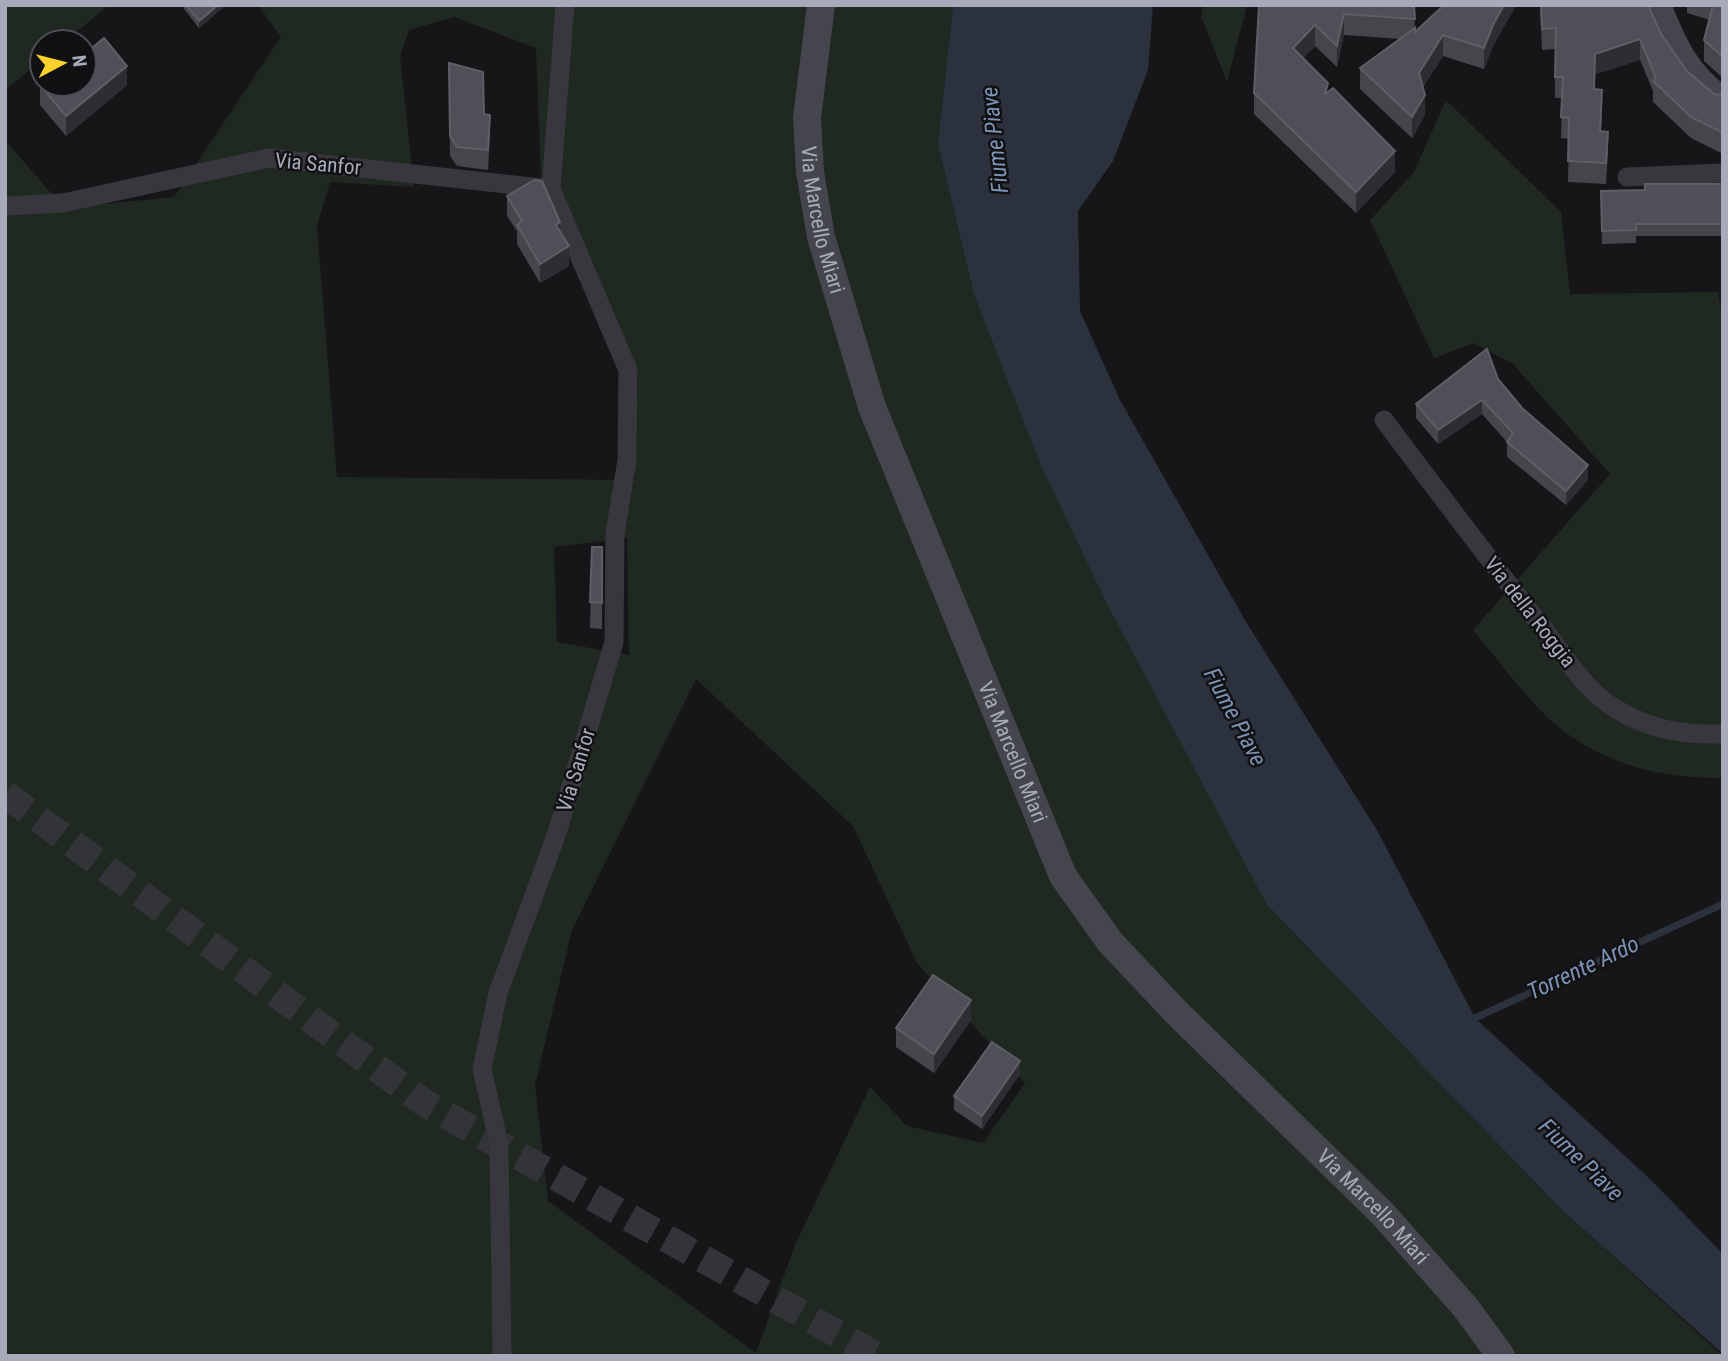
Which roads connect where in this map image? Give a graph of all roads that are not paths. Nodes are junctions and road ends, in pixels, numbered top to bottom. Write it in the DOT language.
graph roads {
  1 [pos="565,5"];
  2 [pos="821,5"];
  3 [pos="1657,5"];
  4 [pos="1723,101"];
  5 [pos="1723,173"];
  6 [pos="1627,177"];
  7 [pos="551,189"];
  8 [pos="5,206"];
  9 [pos="1384,420"];
  10 [pos="1723,734"];
  11 [pos="502,1356"];
  12 [pos="1501,1356"];
  1 -- 7 [label="street, Via Sanfor"];
  2 -- 12 [label="street, Via Marcello Miari"];
  3 -- 4 [label="street"];
  5 -- 6 [label="street"];
  7 -- 8 [label="street, Via Sanfor"];
  7 -- 11 [label="street, Via Sanfor"];
  9 -- 10 [label="street, Via della Roggia"];
}
